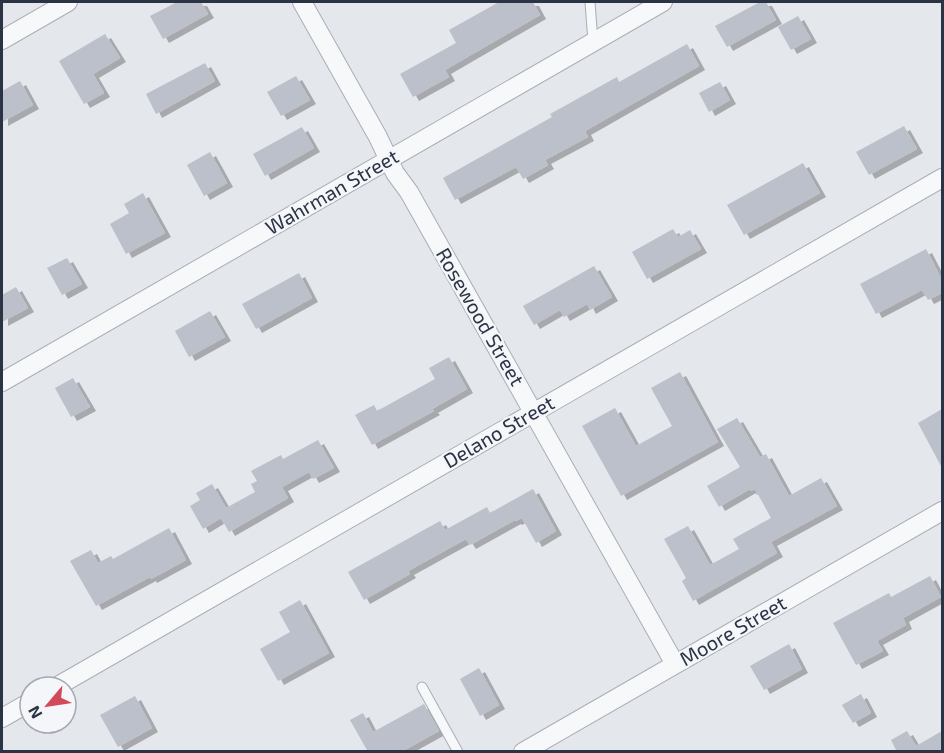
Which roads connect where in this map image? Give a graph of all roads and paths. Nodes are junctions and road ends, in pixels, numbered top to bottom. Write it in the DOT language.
graph roads {
  1 [pos="68,2"];
  2 [pos="302,2"];
  3 [pos="590,2"];
  4 [pos="663,2"];
  5 [pos="2,40"];
  6 [pos="593,42"];
  7 [pos="389,160"];
  8 [pos="942,178"];
  9 [pos="2,382"];
  10 [pos="535,412"];
  11 [pos="942,511"];
  12 [pos="675,664"];
  13 [pos="77,675"];
  14 [pos="422,687"];
  15 [pos="18,709"];
  16 [pos="2,718"];
  17 [pos="458,752"];
  18 [pos="523,752"];
  1 -- 5 [label="street"];
  2 -- 7 [label="street, Rosewood Street"];
  3 -- 6 [label="lane"];
  4 -- 6 [label="street, Wahrman Street"];
  6 -- 7 [label="street, Wahrman Street"];
  7 -- 9 [label="street, Wahrman Street"];
  7 -- 10 [label="street, Rosewood Street"];
  8 -- 10 [label="street, Delano Street"];
  10 -- 12 [label="street, Rosewood Street"];
  10 -- 13 [label="street, Delano Street"];
  11 -- 12 [label="street, Moore Street"];
  12 -- 18 [label="street, Moore Street"];
  14 -- 17 [label="lane"];
  15 -- 16 [label="street"];
}
